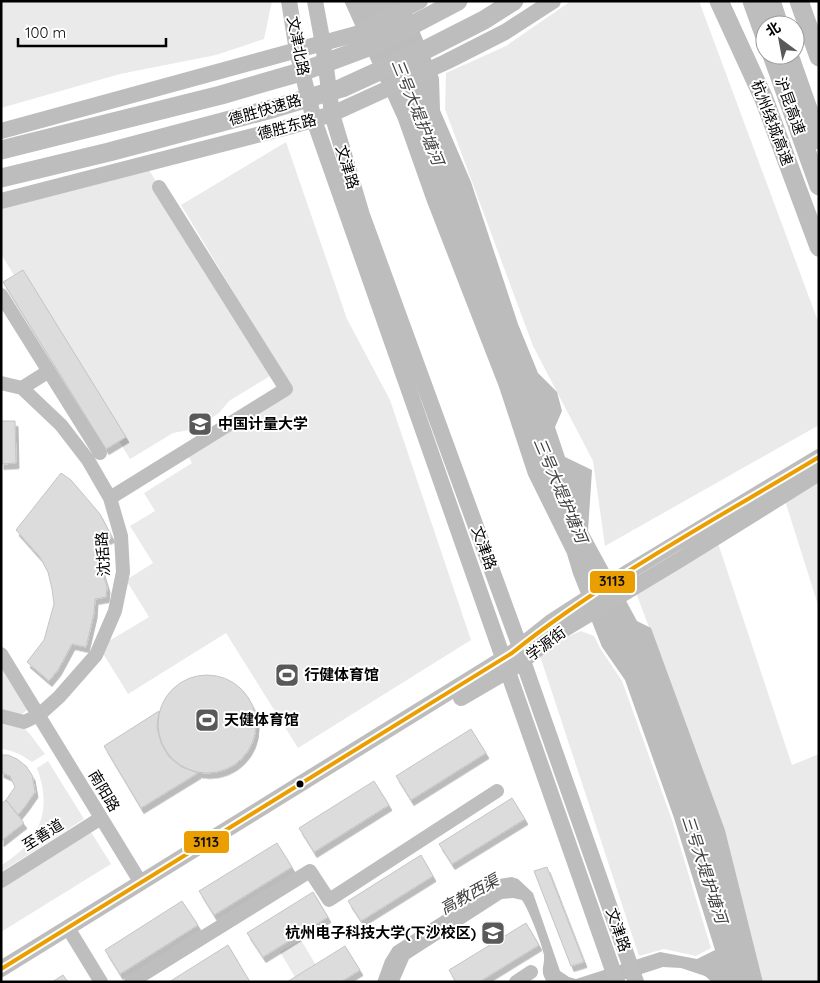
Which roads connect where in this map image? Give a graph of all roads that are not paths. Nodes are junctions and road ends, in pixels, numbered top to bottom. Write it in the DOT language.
graph roads {
  1 [pos="289,1"];
  2 [pos="315,1"];
  3 [pos="420,1"];
  4 [pos="458,1"];
  5 [pos="514,1"];
  6 [pos="553,1"];
  7 [pos="719,1"];
  8 [pos="752,1"];
  9 [pos="771,1"];
  10 [pos="799,1"];
  11 [pos="757,15"];
  12 [pos="776,15"];
  13 [pos="323,44"];
  14 [pos="297,51"];
  15 [pos="819,56"];
  16 [pos="776,65"];
  17 [pos="793,65"];
  18 [pos="332,114"];
  19 [pos="314,120"];
  20 [pos="1,132"];
  21 [pos="819,140"];
  22 [pos="1,150"];
  23 [pos="1,178"];
  24 [pos="819,186"];
  25 [pos="159,187"];
  26 [pos="1,201"];
  27 [pos="819,247"];
  28 [pos="1,294"];
  29 [pos="49,371"];
  30 [pos="1,383"];
  31 [pos="22,388"];
  32 [pos="100,453"];
  33 [pos="819,457"];
  34 [pos="819,473"];
  35 [pos="110,498"];
  36 [pos="635,577"];
  37 [pos="522,654"];
  38 [pos="4,658"];
  39 [pos="506,665"];
  40 [pos="40,715"];
  41 [pos="1,716"];
  42 [pos="497,791"];
  43 [pos="101,818"];
  44 [pos="1,881"];
  45 [pos="141,883"];
  46 [pos="69,930"];
  47 [pos="1,969"];
  48 [pos="531,972"];
  49 [pos="1,976"];
  50 [pos="101,982"];
  51 [pos="131,982"];
  52 [pos="516,982"];
  53 [pos="617,982"];
  54 [pos="636,982"];
  1 -- 14 [label="main road, 文津北路"];
  2 -- 13 [label="main road, 文津北路"];
  3 -- 13 [label="main road"];
  4 -- 22 [label="highway, 德胜快速路"];
  5 -- 23 [label="highway, 德胜快速路"];
  6 -- 18 [label="main road, 德胜东路"];
  7 -- 27 [label="highway, 杭州绕城高速"];
  8 -- 11 [label="highway"];
  9 -- 12 [label="highway"];
  10 -- 15 [label="highway"];
  13 -- 14 [label="main road"];
  13 -- 18 [label="main road, 文津北路"];
  14 -- 19 [label="main road, 文津北路"];
  14 -- 20 [label="main road"];
  16 -- 24 [label="highway, 沪昆高速"];
  17 -- 21 [label="highway, 沪昆高速"];
  18 -- 19 [label="main road, 德胜东路"];
  18 -- 37 [label="main road, 文津路"];
  19 -- 26 [label="main road, 德胜东路"];
  19 -- 39 [label="main road, 文津路"];
  25 -- 35 [label="street"];
  28 -- 29 [label="street"];
  29 -- 31 [label="street"];
  29 -- 32 [label="street"];
  30 -- 31 [label="street"];
  31 -- 35 [label="street, 沈括路"];
  33 -- 36 [label="main road, 学源街"];
  34 -- 36 [label="main road"];
  35 -- 40 [label="street, 沈括路"];
  36 -- 37 [label="main road, 学源街"];
  36 -- 37 [label="main road, 学源街"];
  37 -- 39 [label="main road, 学源街"];
  37 -- 54 [label="main road, 文津路"];
  38 -- 40 [label="street, 南阳路"];
  39 -- 45 [label="main road, 学源街"];
  39 -- 46 [label="main road, 学源街"];
  39 -- 53 [label="main road, 文津路"];
  40 -- 41 [label="street"];
  40 -- 43 [label="street, 南阳路"];
  42 -- 51 [label="street"];
  43 -- 44 [label="street, 至善道"];
  43 -- 45 [label="street, 南阳路"];
  45 -- 46 [label="main road, 学源街"];
  46 -- 47 [label="main road, 学源街"];
  46 -- 49 [label="main road, 学源街"];
  46 -- 50 [label="street"];
  48 -- 52 [label="street"];
}
